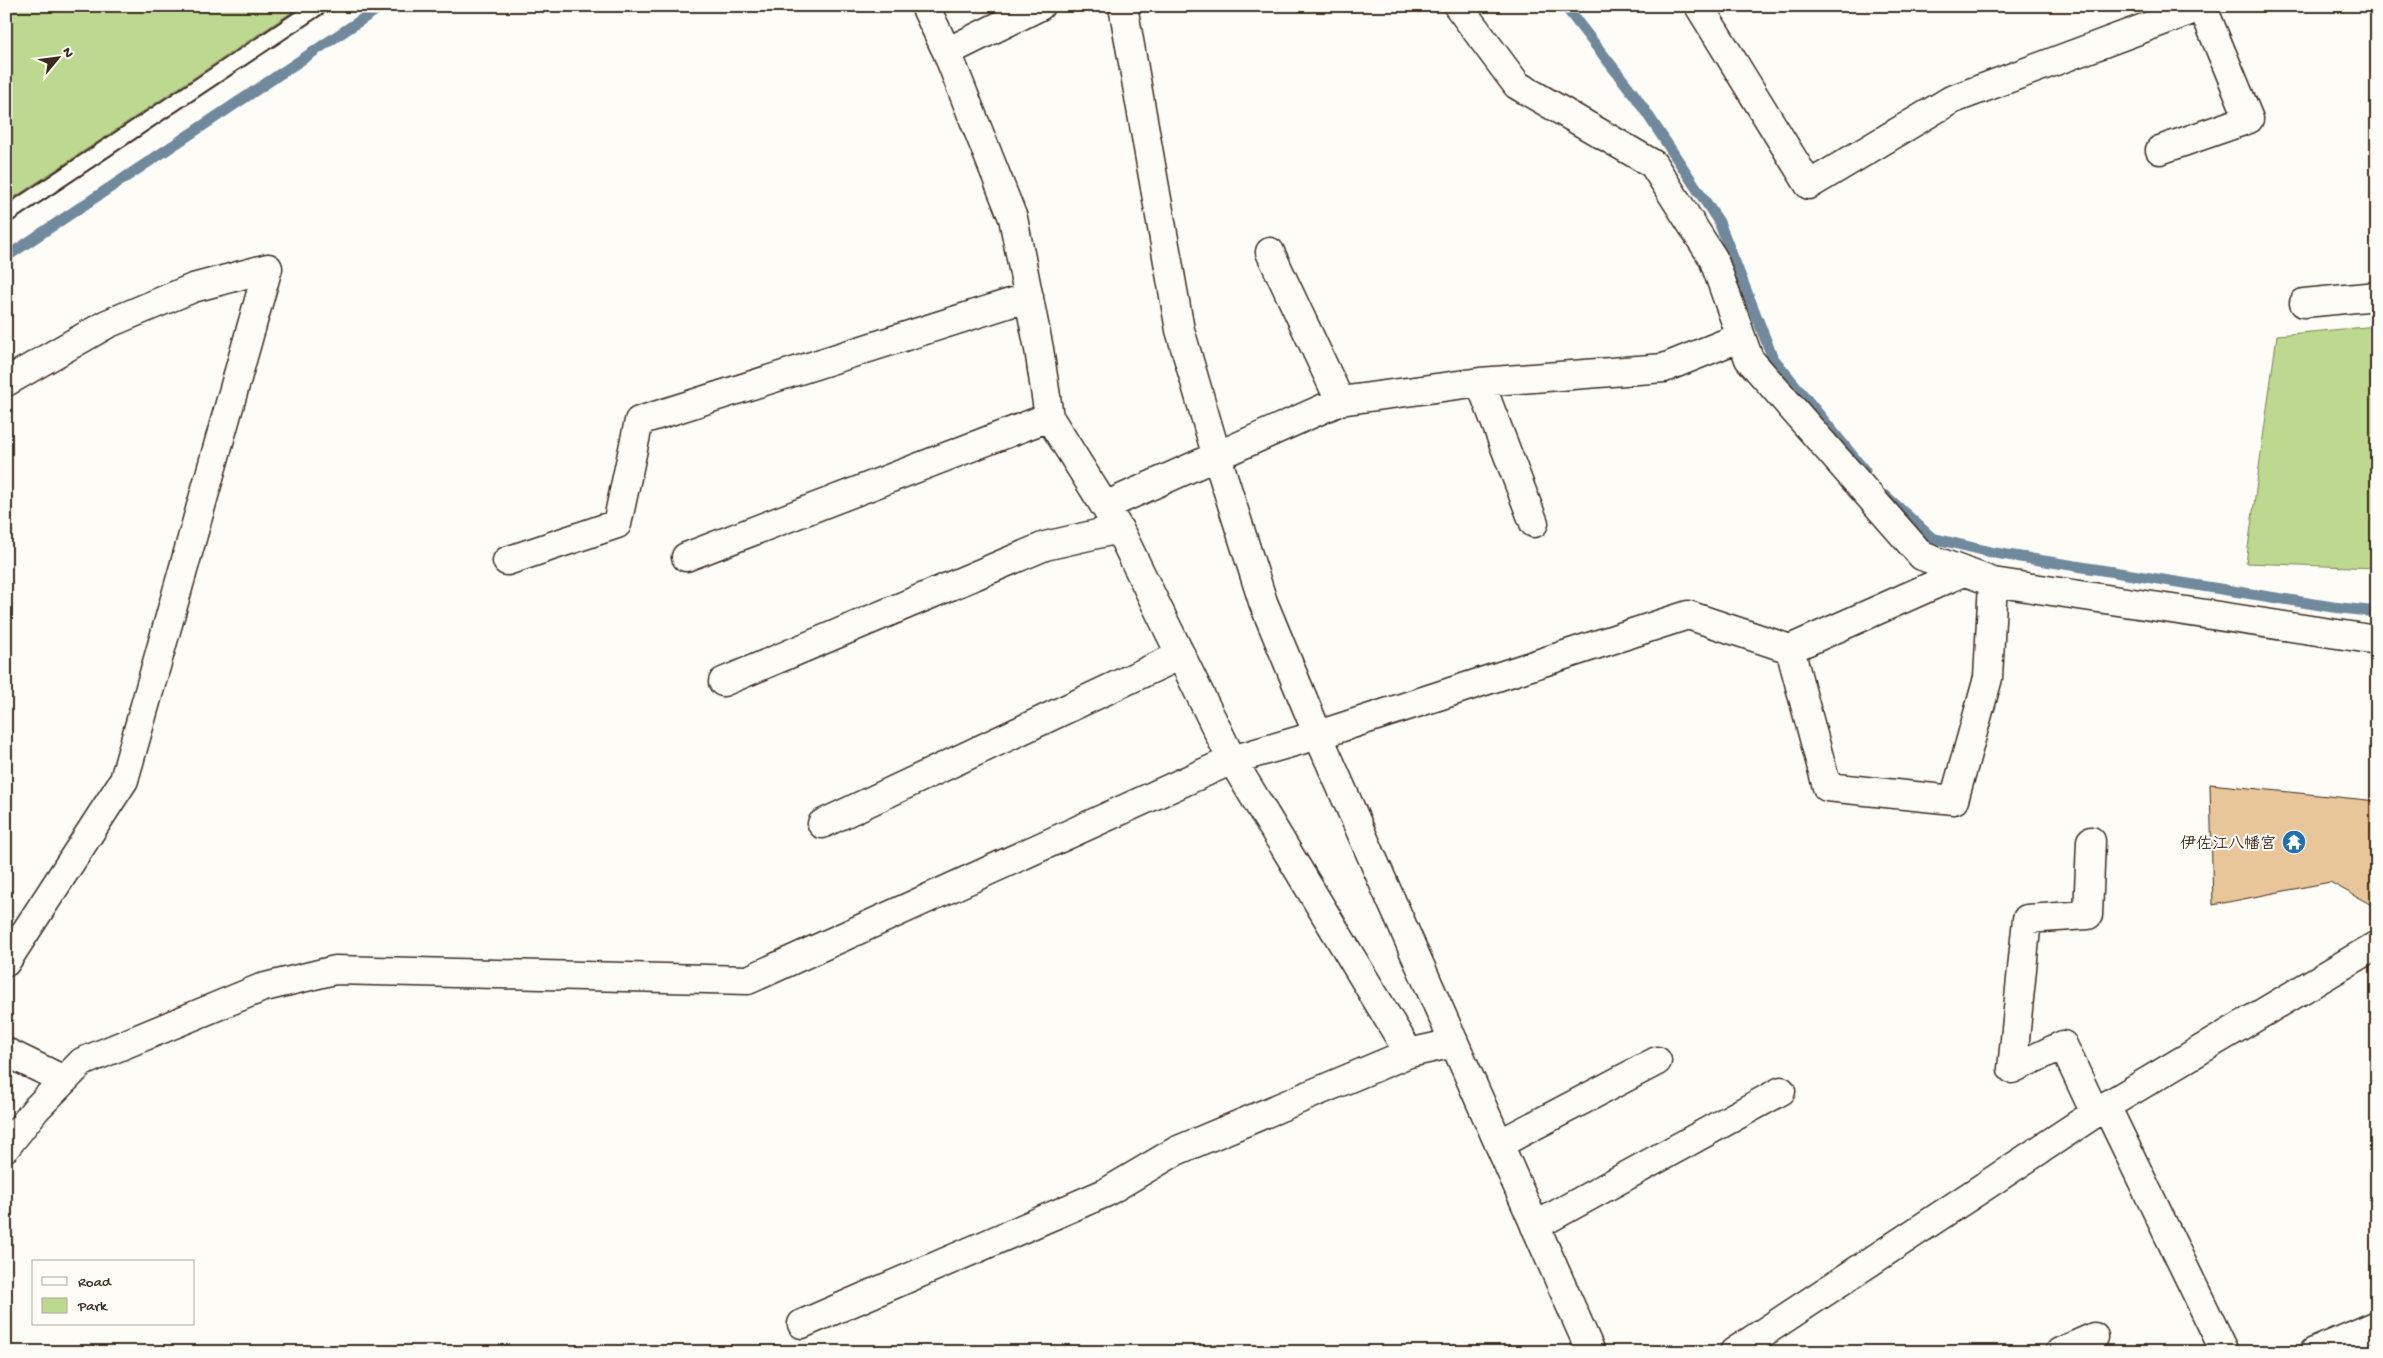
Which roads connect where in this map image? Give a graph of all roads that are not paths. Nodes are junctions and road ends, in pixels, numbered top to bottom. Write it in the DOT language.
graph roads {
  1 [pos="319,6"];
  2 [pos="925,6"];
  3 [pos="1040,6"];
  4 [pos="1123,6"];
  5 [pos="1458,6"];
  6 [pos="1699,6"];
  7 [pos="2203,7"];
  8 [pos="947,52"];
  9 [pos="2160,150"];
  10 [pos="6,215"];
  11 [pos="1270,252"];
  12 [pos="2377,296"];
  13 [pos="1028,297"];
  14 [pos="2304,303"];
  15 [pos="1741,337"];
  16 [pos="6,382"];
  17 [pos="1480,382"];
  18 [pos="1340,401"];
  19 [pos="1048,417"];
  20 [pos="1217,457"];
  21 [pos="1105,506"];
  22 [pos="1534,523"];
  23 [pos="1119,529"];
  24 [pos="686,557"];
  25 [pos="508,561"];
  26 [pos="1963,572"];
  27 [pos="1993,582"];
  28 [pos="2377,640"];
  29 [pos="1790,649"];
  30 [pos="1181,655"];
  31 [pos="723,682"];
  32 [pos="1318,736"];
  33 [pos="1232,760"];
  34 [pos="822,824"];
  35 [pos="2091,840"];
  36 [pos="2377,945"];
  37 [pos="6,962"];
  38 [pos="1454,1043"];
  39 [pos="6,1052"];
  40 [pos="1409,1053"];
  41 [pos="1657,1061"];
  42 [pos="64,1080"];
  43 [pos="1781,1091"];
  44 [pos="2100,1110"];
  45 [pos="1499,1144"];
  46 [pos="6,1147"];
  47 [pos="1535,1226"];
  48 [pos="802,1324"];
  49 [pos="2377,1325"];
  50 [pos="2094,1337"];
  51 [pos="1591,1352"];
  52 [pos="1734,1352"];
  53 [pos="2060,1352"];
  54 [pos="2226,1352"];
  55 [pos="2314,1352"];
  1 -- 10 [label="lane"];
  2 -- 8 [label="street"];
  3 -- 8 [label="street"];
  4 -- 20 [label="street"];
  5 -- 15 [label="street"];
  6 -- 7 [label="street"];
  7 -- 9 [label="street"];
  8 -- 13 [label="street"];
  11 -- 18 [label="street"];
  12 -- 14 [label="street"];
  13 -- 19 [label="street"];
  13 -- 25 [label="street"];
  15 -- 17 [label="street"];
  15 -- 26 [label="street"];
  16 -- 37 [label="street"];
  17 -- 18 [label="street"];
  17 -- 22 [label="street"];
  18 -- 20 [label="street"];
  19 -- 21 [label="street"];
  19 -- 24 [label="street"];
  20 -- 21 [label="street"];
  20 -- 32 [label="street"];
  21 -- 23 [label="street"];
  23 -- 30 [label="street"];
  23 -- 31 [label="street"];
  26 -- 27 [label="street"];
  26 -- 29 [label="street"];
  27 -- 28 [label="street"];
  27 -- 29 [label="street"];
  29 -- 32 [label="street"];
  30 -- 33 [label="street"];
  30 -- 34 [label="street"];
  32 -- 33 [label="street"];
  32 -- 38 [label="street"];
  33 -- 40 [label="street"];
  33 -- 42 [label="street"];
  35 -- 44 [label="street"];
  36 -- 44 [label="street"];
  38 -- 40 [label="street"];
  38 -- 45 [label="street"];
  39 -- 42 [label="street"];
  40 -- 48 [label="street"];
  41 -- 45 [label="street"];
  42 -- 46 [label="street"];
  43 -- 47 [label="street"];
  44 -- 52 [label="street"];
  44 -- 54 [label="street"];
  45 -- 47 [label="street"];
  47 -- 51 [label="street"];
  49 -- 55 [label="street"];
  50 -- 53 [label="street"];
}
